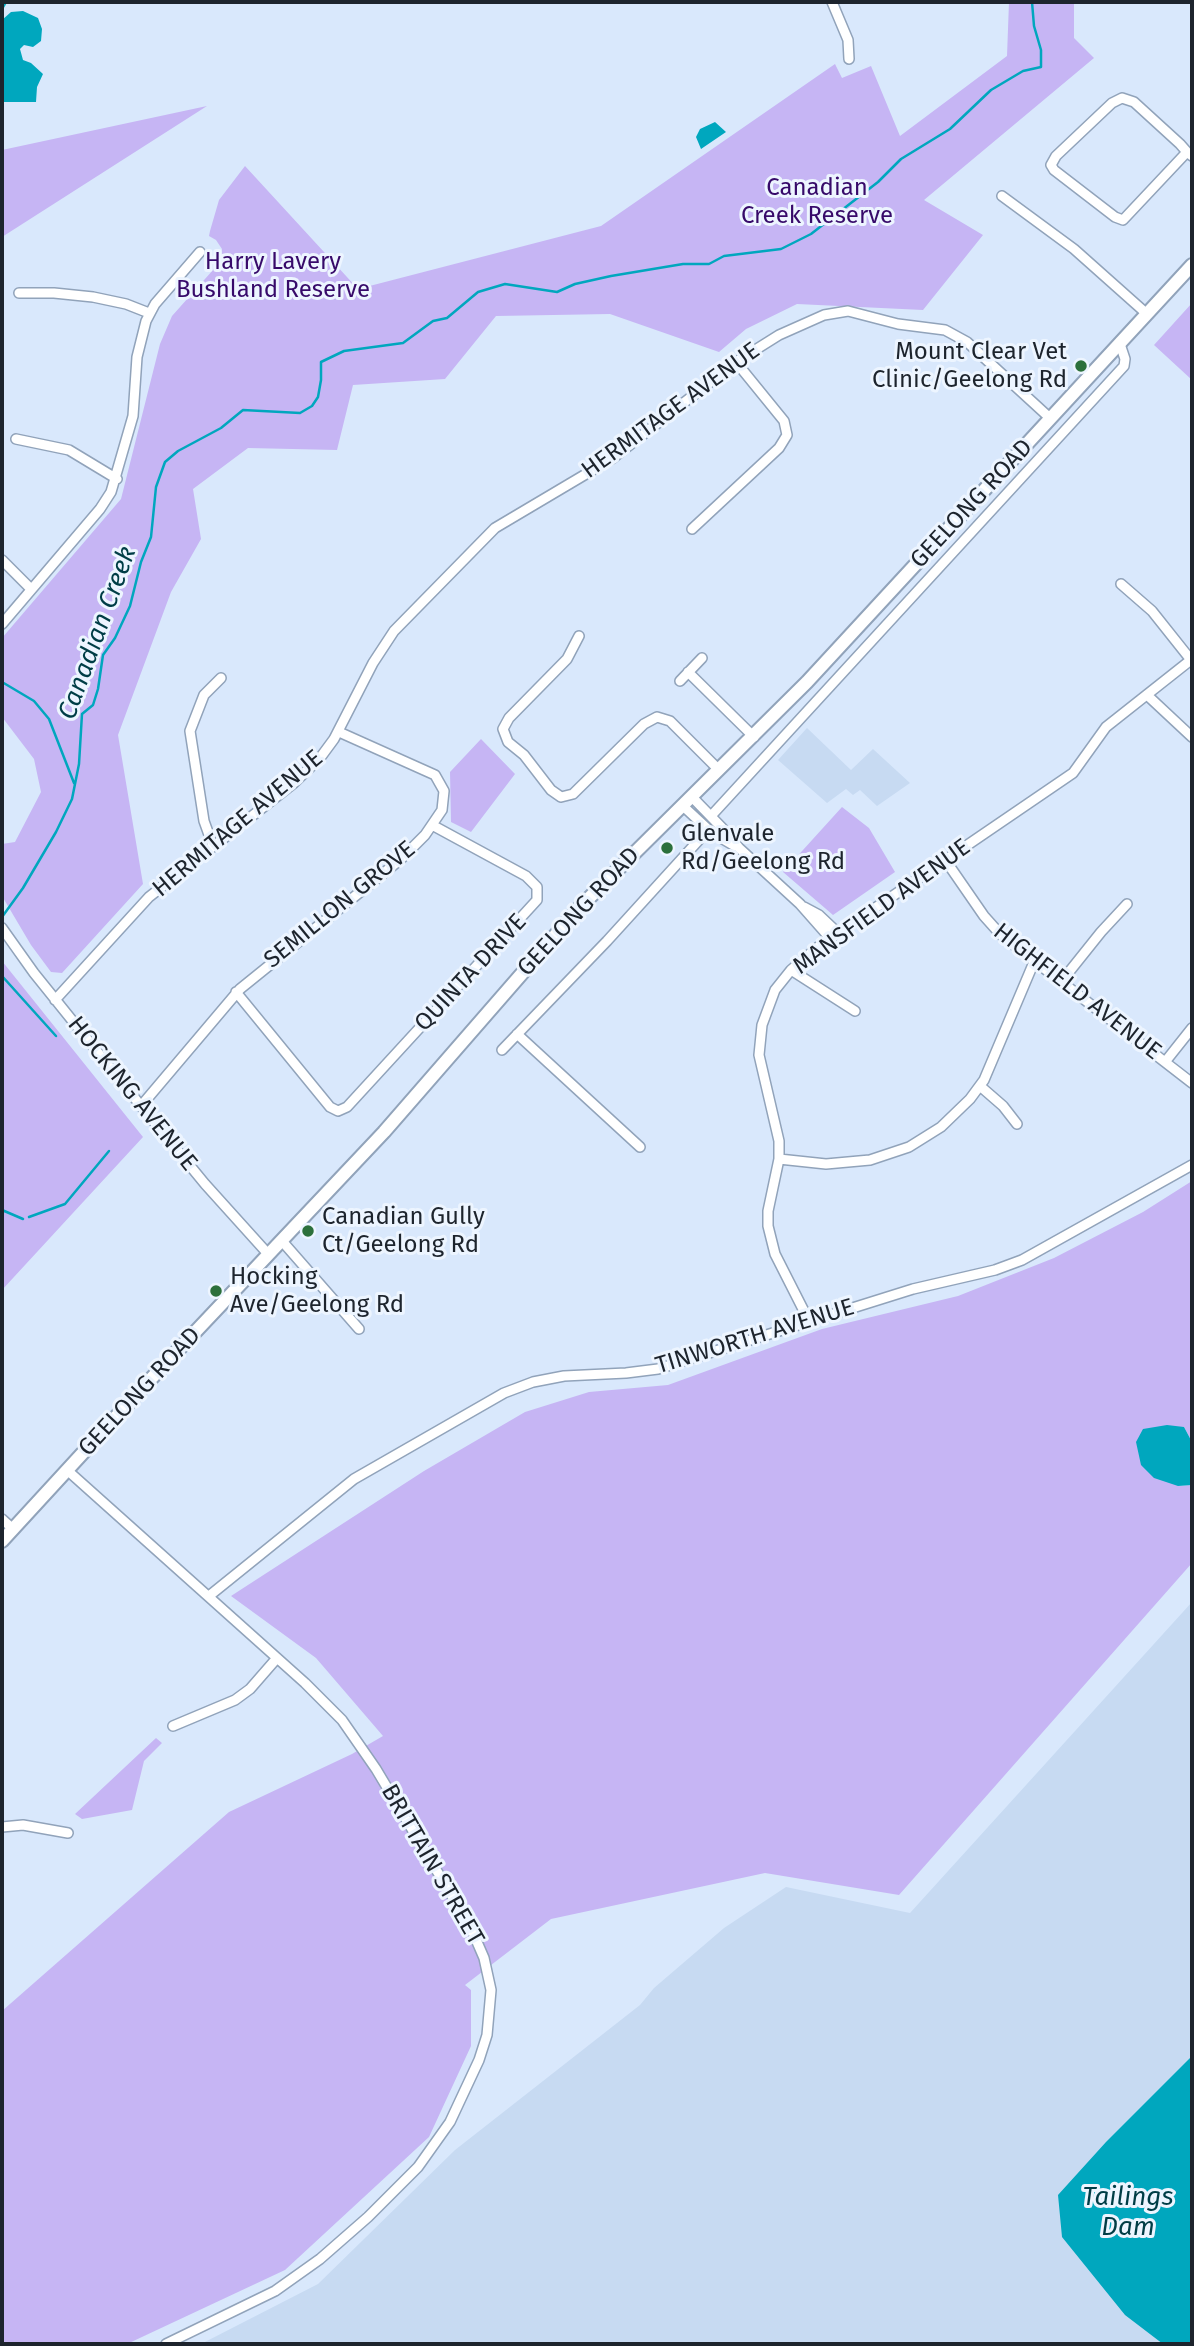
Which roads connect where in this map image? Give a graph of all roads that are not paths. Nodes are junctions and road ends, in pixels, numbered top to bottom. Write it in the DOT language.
graph roads {
  1 [pos="832,2"];
  2 [pos="849,59"];
  3 [pos="1190,154"];
  4 [pos="1002,196"];
  5 [pos="200,252"];
  6 [pos="1192,263"];
  7 [pos="19,293"];
  8 [pos="149,313"];
  9 [pos="1147,314"];
  10 [pos="1120,344"];
  11 [pos="1104,360"];
  12 [pos="736,362"];
  13 [pos="1106,386"];
  14 [pos="1051,419"];
  15 [pos="16,439"];
  16 [pos="117,479"];
  17 [pos="692,529"];
  18 [pos="2,559"];
  19 [pos="1121,584"];
  20 [pos="31,589"];
  21 [pos="2,624"];
  22 [pos="579,636"];
  23 [pos="702,658"];
  24 [pos="1192,660"];
  25 [pos="688,672"];
  26 [pos="221,678"];
  27 [pos="680,681"];
  28 [pos="1147,695"];
  29 [pos="339,732"];
  30 [pos="754,737"];
  31 [pos="1192,737"];
  32 [pos="719,770"];
  33 [pos="688,802"];
  34 [pos="712,817"];
  35 [pos="432,825"];
  36 [pos="707,829"];
  37 [pos="213,846"];
  38 [pos="740,849"];
  39 [pos="946,861"];
  40 [pos="1127,904"];
  41 [pos="2,928"];
  42 [pos="834,936"];
  43 [pos="1034,962"];
  44 [pos="791,970"];
  45 [pos="1061,982"];
  46 [pos="236,992"];
  47 [pos="55,1000"];
  48 [pos="855,1011"];
  49 [pos="1192,1028"];
  50 [pos="517,1034"];
  51 [pos="502,1050"];
  52 [pos="1166,1062"];
  53 [pos="1192,1083"];
  54 [pos="980,1087"];
  55 [pos="141,1106"];
  56 [pos="1017,1124"];
  57 [pos="640,1147"];
  58 [pos="779,1159"];
  59 [pos="1192,1165"];
  60 [pos="282,1241"];
  61 [pos="269,1255"];
  62 [pos="809,1321"];
  63 [pos="359,1329"];
  64 [pos="67,1469"];
  65 [pos="2,1518"];
  66 [pos="13,1529"];
  67 [pos="2,1541"];
  68 [pos="209,1596"];
  69 [pos="278,1658"];
  70 [pos="173,1726"];
  71 [pos="2,1827"];
  72 [pos="68,1833"];
  73 [pos="166,2344"];
  1 -- 2 [label="street"];
  3 -- 3 [label="street"];
  4 -- 9 [label="street"];
  5 -- 8 [label="street"];
  6 -- 9 [label="main road, GEELONG ROAD"];
  7 -- 8 [label="street"];
  8 -- 16 [label="street"];
  9 -- 10 [label="main road, GEELONG ROAD"];
  10 -- 11 [label="main road, GEELONG ROAD"];
  10 -- 13 [label="street, GEELONG ROAD"];
  11 -- 13 [label="street"];
  11 -- 14 [label="main road, GEELONG ROAD"];
  12 -- 14 [label="street, HERMITAGE AVENUE"];
  12 -- 17 [label="street"];
  12 -- 29 [label="street, HERMITAGE AVENUE"];
  13 -- 34 [label="street, GEELONG ROAD"];
  14 -- 30 [label="main road, GEELONG ROAD"];
  15 -- 16 [label="street"];
  16 -- 20 [label="street"];
  18 -- 20 [label="street"];
  19 -- 24 [label="street"];
  20 -- 21 [label="street"];
  22 -- 32 [label="street"];
  23 -- 25 [label="street"];
  24 -- 28 [label="street, MANSFIELD AVENUE"];
  25 -- 27 [label="street"];
  25 -- 30 [label="street"];
  26 -- 37 [label="street"];
  28 -- 31 [label="street"];
  28 -- 39 [label="street, MANSFIELD AVENUE"];
  29 -- 35 [label="street, SEMILLON GROVE"];
  29 -- 37 [label="street, HERMITAGE AVENUE"];
  30 -- 32 [label="main road, GEELONG ROAD"];
  32 -- 33 [label="main road, GEELONG ROAD"];
  33 -- 34 [label="street"];
  33 -- 36 [label="street"];
  33 -- 60 [label="main road, GEELONG ROAD"];
  34 -- 36 [label="street, GEELONG ROAD"];
  34 -- 38 [label="street"];
  35 -- 46 [label="street, SEMILLON GROVE"];
  35 -- 46 [label="street, QUINTA DRIVE"];
  36 -- 38 [label="street"];
  36 -- 50 [label="street, GEELONG ROAD"];
  37 -- 47 [label="street, HERMITAGE AVENUE"];
  38 -- 42 [label="street"];
  39 -- 42 [label="street, MANSFIELD AVENUE"];
  39 -- 43 [label="street, HIGHFIELD AVENUE"];
  40 -- 45 [label="street"];
  41 -- 47 [label="street, HOCKING AVENUE"];
  42 -- 44 [label="street, MANSFIELD AVENUE"];
  43 -- 45 [label="street, HIGHFIELD AVENUE"];
  43 -- 54 [label="street"];
  44 -- 48 [label="street"];
  44 -- 58 [label="street, MANSFIELD AVENUE"];
  45 -- 52 [label="street, HIGHFIELD AVENUE"];
  46 -- 55 [label="street, SEMILLON GROVE"];
  47 -- 55 [label="street, HOCKING AVENUE"];
  49 -- 52 [label="street"];
  50 -- 51 [label="street, GEELONG ROAD"];
  50 -- 57 [label="street"];
  52 -- 53 [label="street, HIGHFIELD AVENUE"];
  54 -- 56 [label="street"];
  54 -- 58 [label="street"];
  55 -- 61 [label="street, HOCKING AVENUE"];
  58 -- 62 [label="street, MANSFIELD AVENUE"];
  59 -- 62 [label="street, TINWORTH AVENUE"];
  60 -- 61 [label="main road, GEELONG ROAD"];
  60 -- 63 [label="street"];
  61 -- 64 [label="main road, GEELONG ROAD"];
  62 -- 68 [label="street, TINWORTH AVENUE"];
  64 -- 66 [label="main road, GEELONG ROAD"];
  64 -- 68 [label="street"];
  65 -- 66 [label="street"];
  66 -- 67 [label="main road, GEELONG ROAD"];
  68 -- 69 [label="street, BRITTAIN STREET"];
  69 -- 70 [label="street"];
  69 -- 73 [label="street, BRITTAIN STREET"];
  71 -- 72 [label="street"];
}
